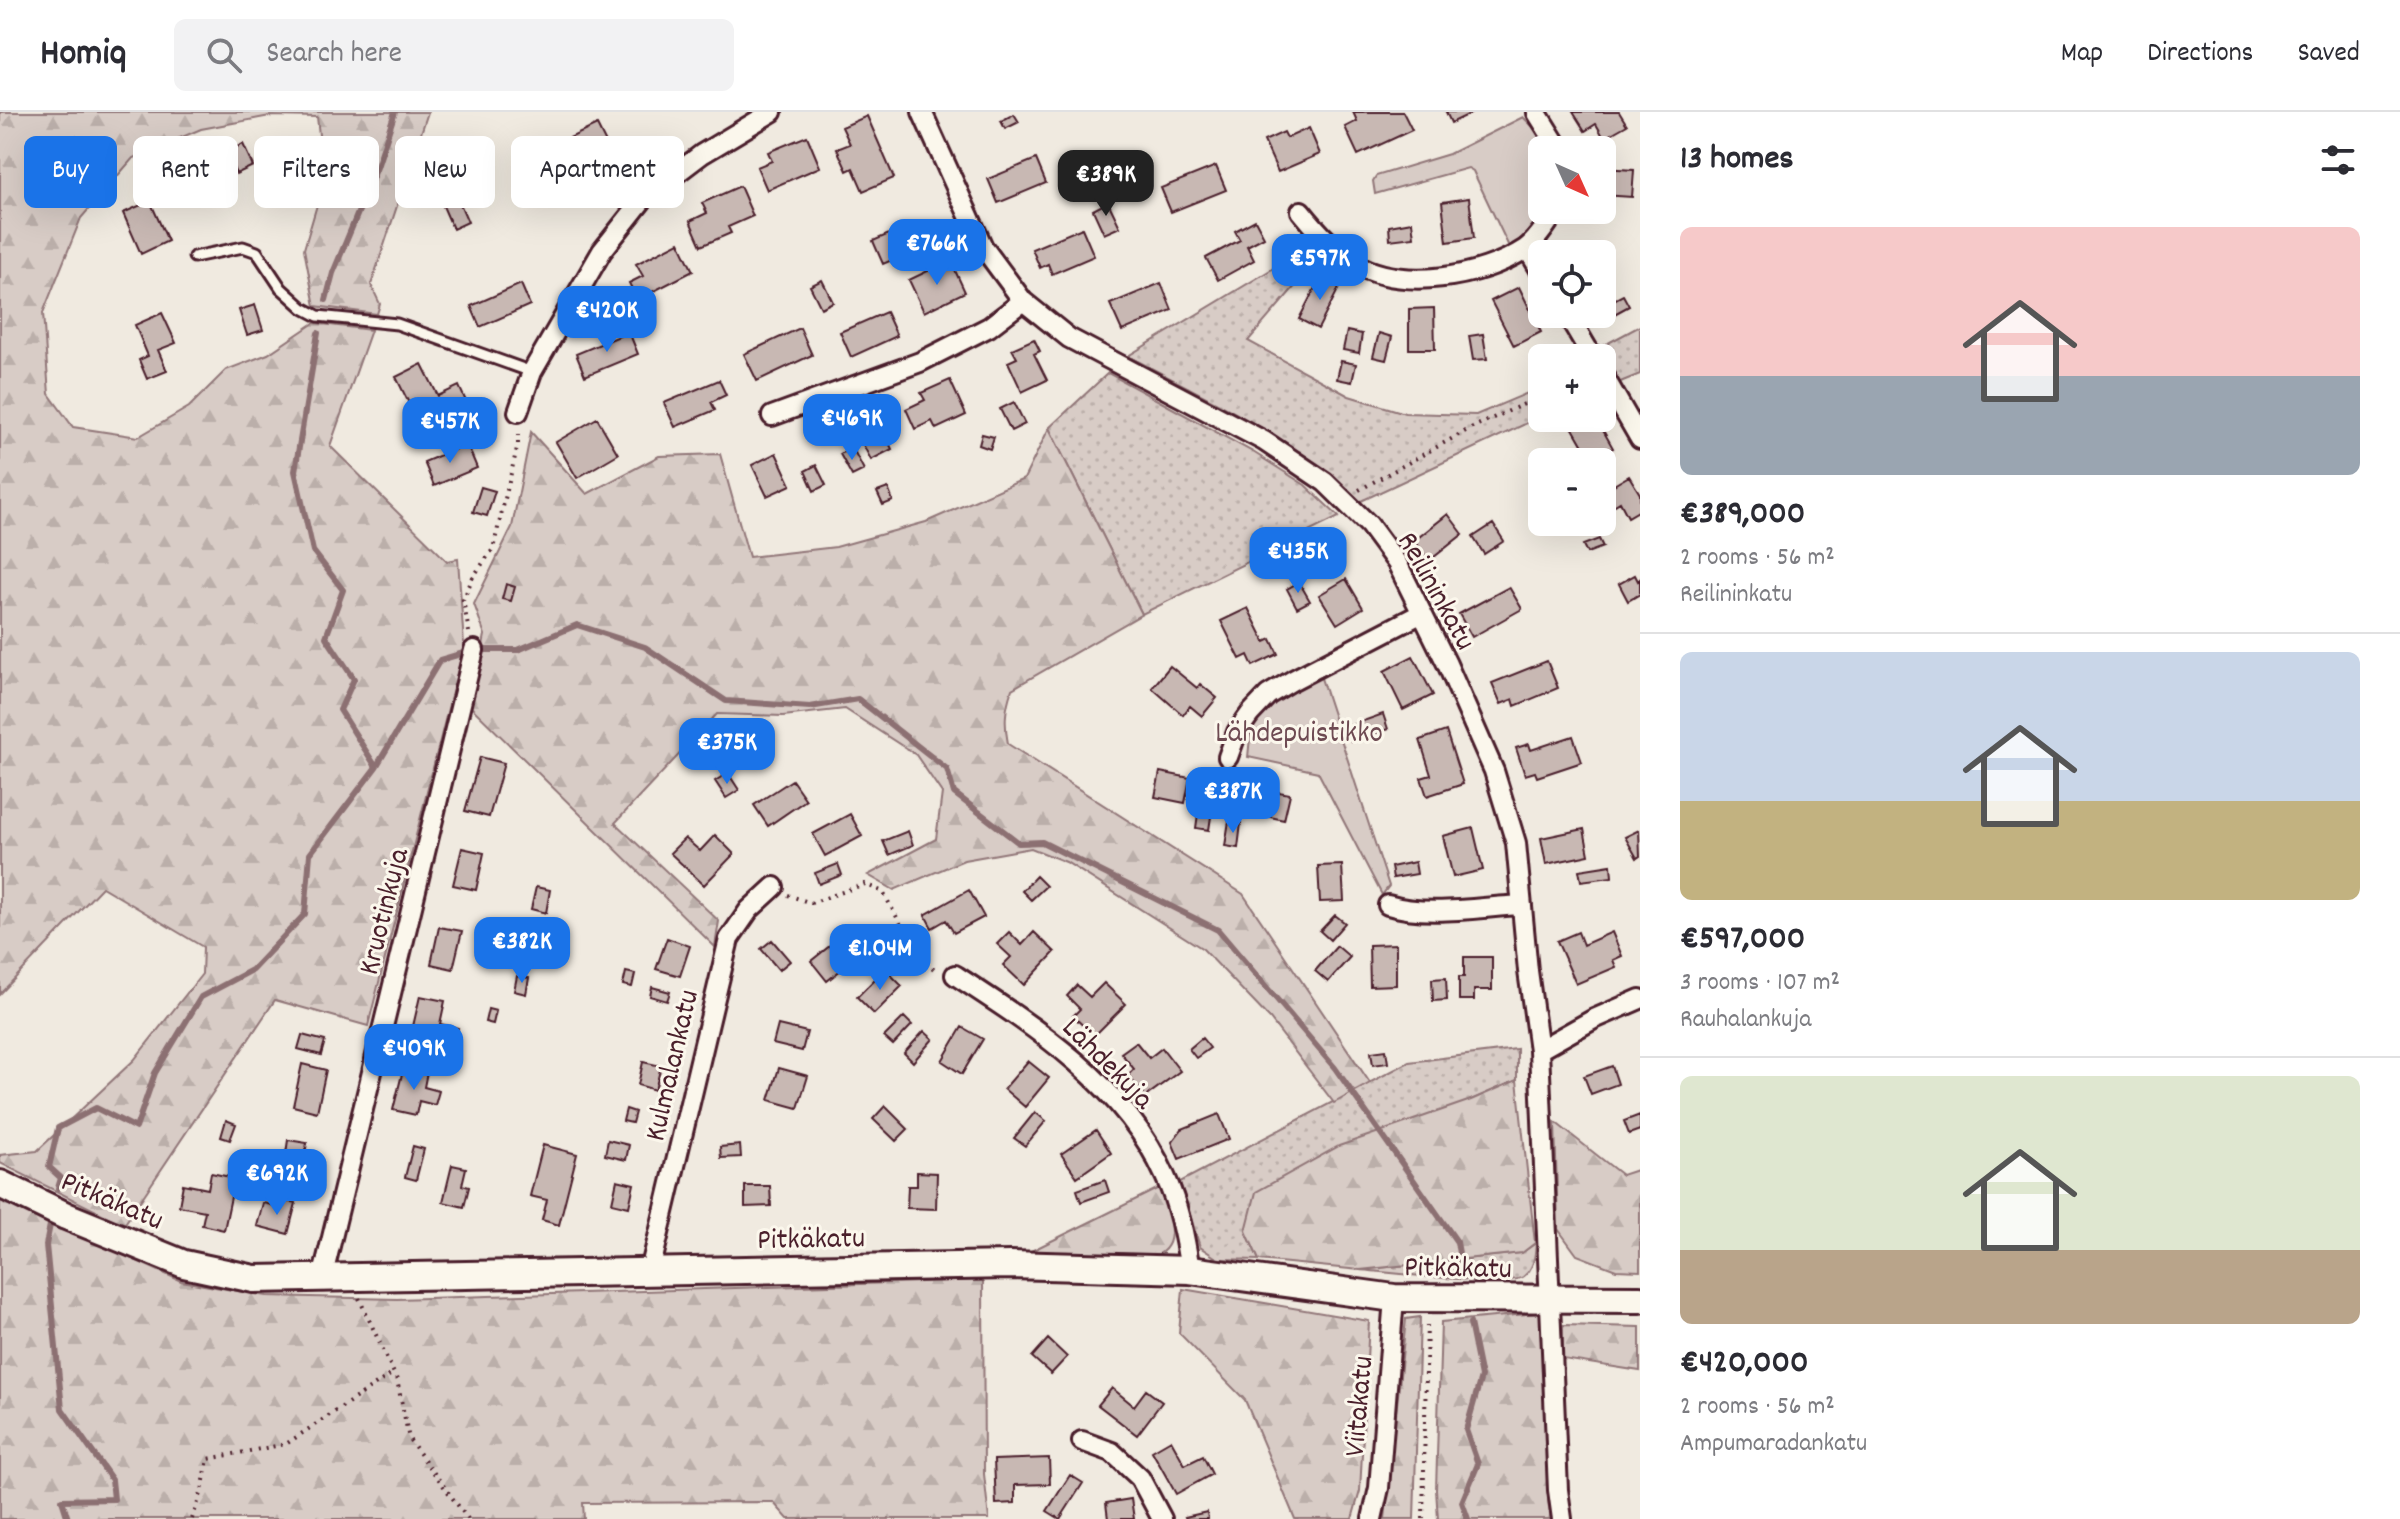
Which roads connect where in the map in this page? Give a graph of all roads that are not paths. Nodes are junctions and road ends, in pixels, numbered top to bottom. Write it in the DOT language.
graph roads {
  1 [pos="772,112"];
  2 [pos="922,112"];
  3 [pos="1537,113"];
  4 [pos="1551,136"];
  5 [pos="1301,211"];
  6 [pos="1546,224"];
  7 [pos="1527,248"];
  8 [pos="194,257"];
  9 [pos="1023,301"];
  10 [pos="532,372"];
  11 [pos="1616,397"];
  12 [pos="518,412"];
  13 [pos="772,416"];
  14 [pos="1640,439"];
  15 [pos="1422,613"];
  16 [pos="474,650"];
  17 [pos="1228,757"];
  18 [pos="774,887"];
  19 [pos="1388,905"];
  20 [pos="1522,905"];
  21 [pos="955,975"];
  22 [pos="1640,999"];
  23 [pos="1539,1050"];
  24 [pos="0,1184"];
  25 [pos="1190,1270"];
  26 [pos="650,1271"];
  27 [pos="322,1279"];
  28 [pos="1394,1298"];
  29 [pos="1640,1299"];
  30 [pos="1552,1300"];
  31 [pos="1082,1441"];
  32 [pos="1162,1519"];
  33 [pos="1372,1519"];
  34 [pos="1562,1519"];
  1 -- 10 [label="street"];
  2 -- 9 [label="street, Reilininkatu"];
  3 -- 4 [label="street"];
  5 -- 7 [label="street"];
  6 -- 7 [label="street"];
  8 -- 10 [label="lane"];
  9 -- 13 [label="street"];
  9 -- 15 [label="street, Reilininkatu"];
  10 -- 12 [label="street"];
  11 -- 14 [label="street"];
  15 -- 17 [label="street"];
  15 -- 20 [label="street, Reilininkatu"];
  16 -- 27 [label="street, Kruotinkuja"];
  18 -- 26 [label="street, Kulmalankatu"];
  19 -- 20 [label="street"];
  20 -- 23 [label="street, Reilininkatu"];
  21 -- 25 [label="street, Lähdekuja"];
  22 -- 23 [label="street"];
  23 -- 30 [label="street, Reilininkatu"];
  24 -- 27 [label="street, Pitkäkatu"];
  25 -- 26 [label="street, Pitkäkatu"];
  25 -- 28 [label="street, Pitkäkatu"];
  26 -- 27 [label="street, Pitkäkatu"];
  28 -- 30 [label="street, Pitkäkatu"];
  28 -- 33 [label="street, Viitakatu"];
  29 -- 30 [label="street, Pitkäkatu"];
  30 -- 34 [label="street, Reilininkatu"];
  31 -- 32 [label="street"];
}
